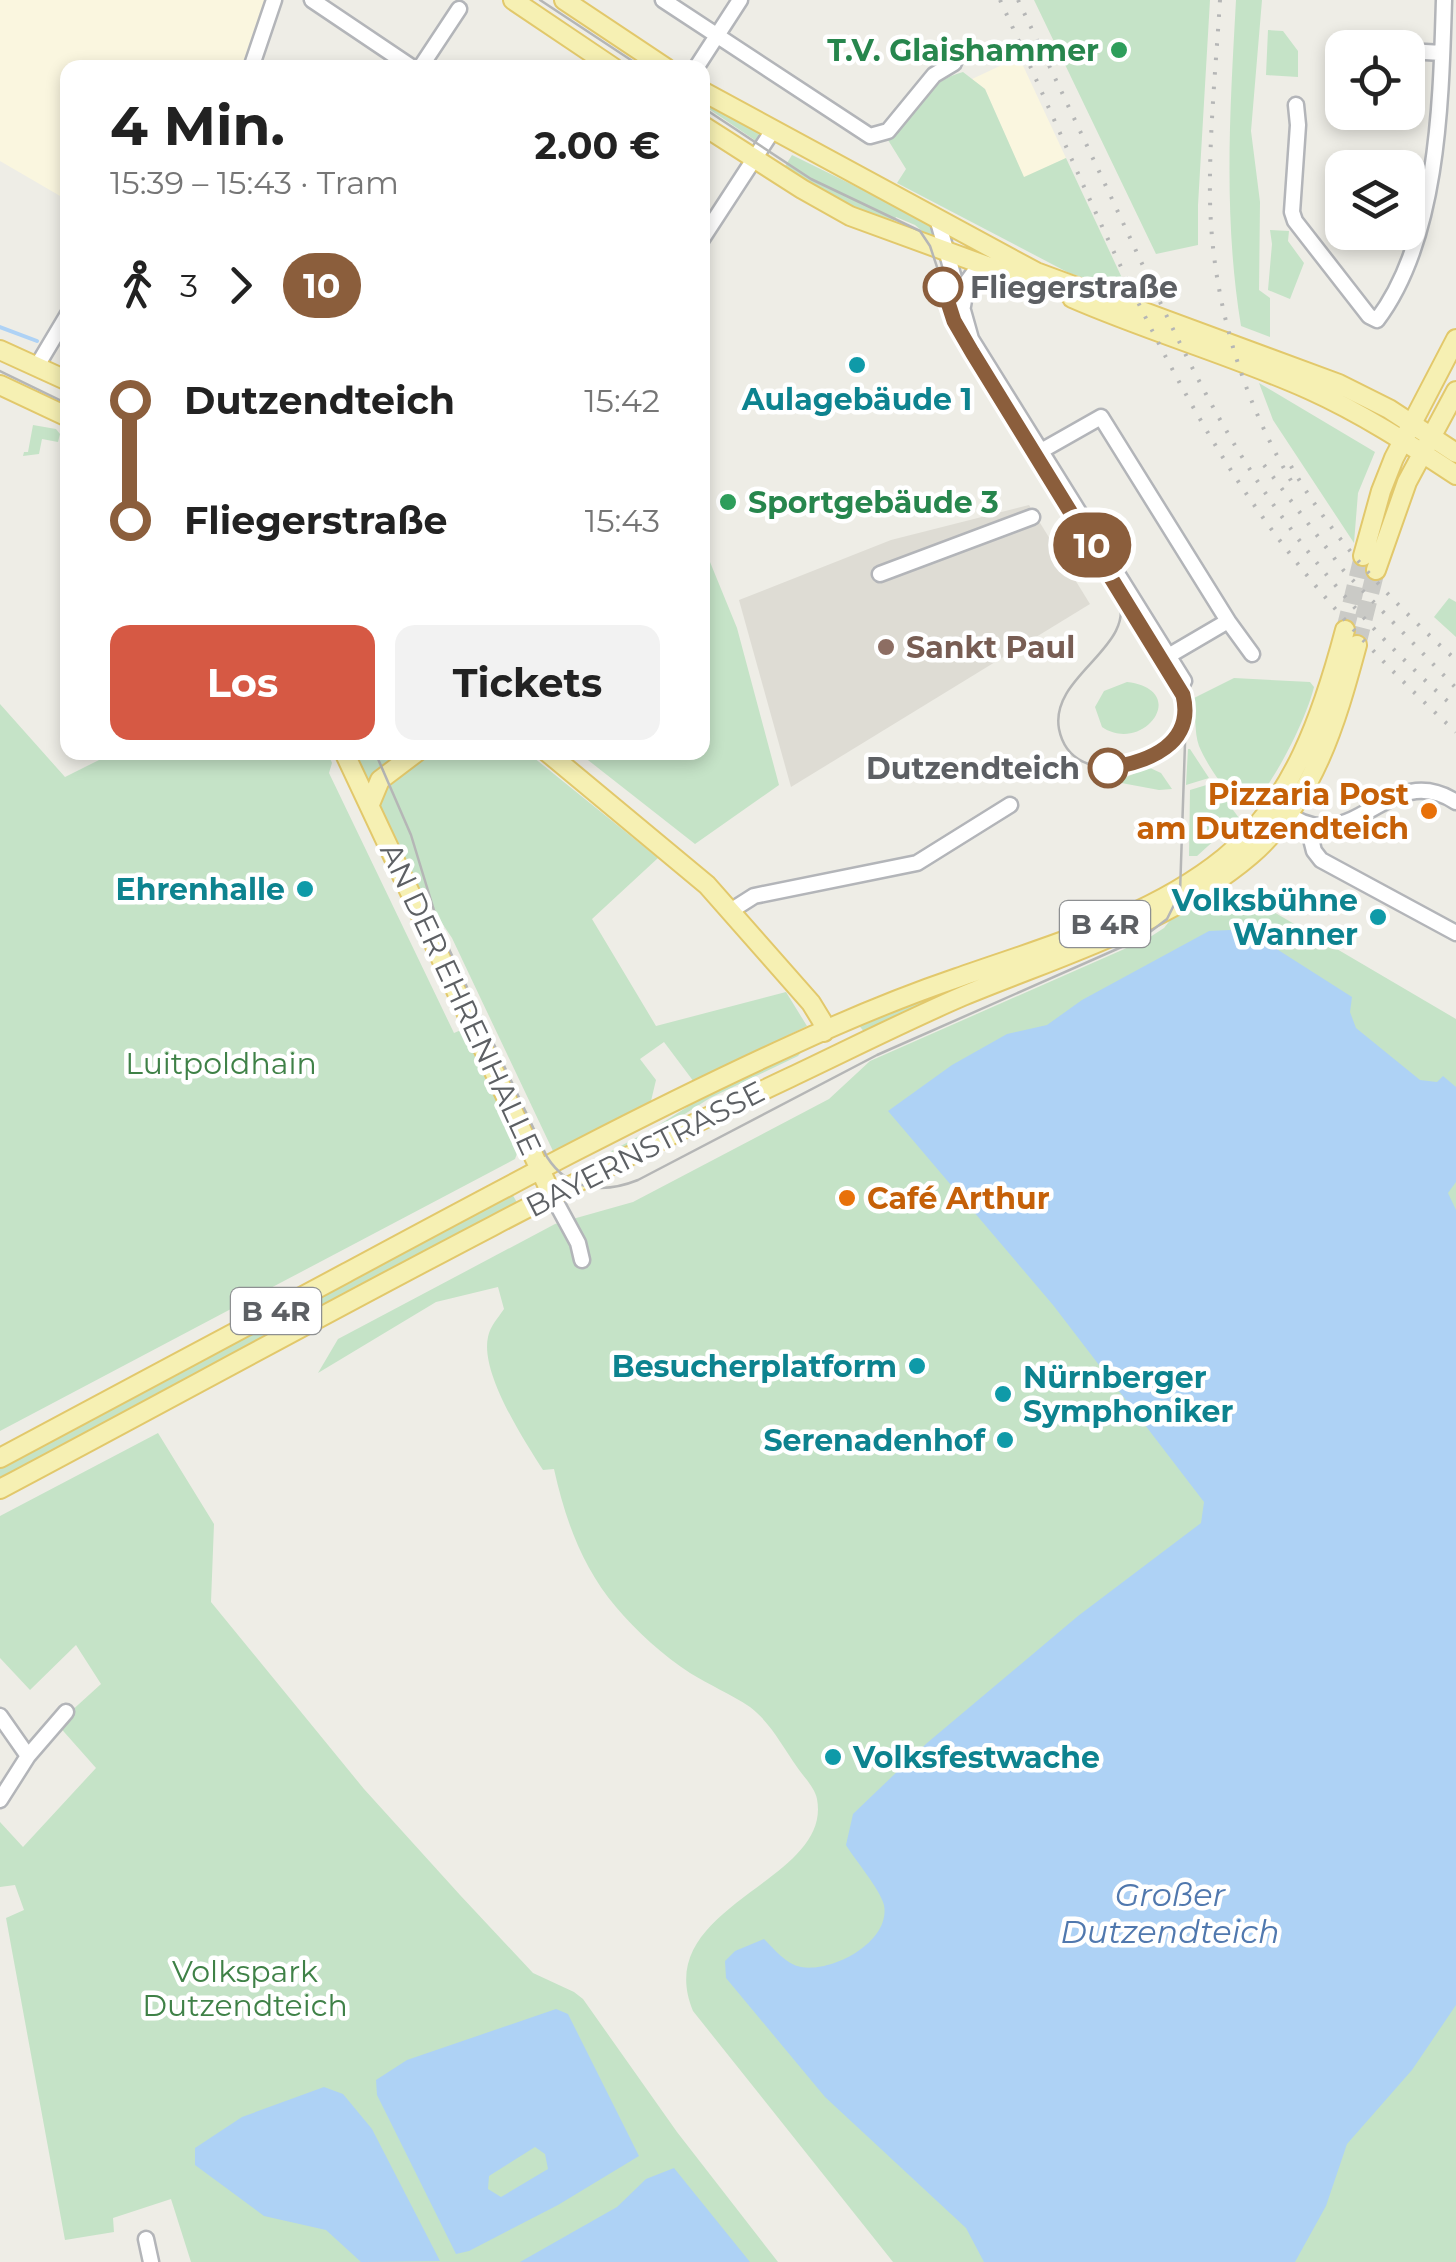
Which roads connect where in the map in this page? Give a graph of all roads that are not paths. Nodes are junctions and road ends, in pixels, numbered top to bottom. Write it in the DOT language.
graph roads {
  1 [pos="274,0"];
  2 [pos="312,0"];
  3 [pos="513,0"];
  4 [pos="564,0"];
  5 [pos="663,0"];
  6 [pos="740,0"];
  7 [pos="1444,0"];
  8 [pos="458,9"];
  9 [pos="718,34"];
  10 [pos="1425,52"];
  11 [pos="1442,53"];
  12 [pos="255,60"];
  13 [pos="405,60"];
  14 [pos="423,60"];
  15 [pos="602,60"];
  16 [pos="654,60"];
  17 [pos="701,60"];
  18 [pos="954,63"];
  19 [pos="710,95"];
  20 [pos="1296,106"];
  21 [pos="710,129"];
  22 [pos="773,130"];
  23 [pos="756,160"];
  24 [pos="936,218"];
  25 [pos="710,226"];
  26 [pos="946,252"];
  27 [pos="982,263"];
  28 [pos="962,312"];
  29 [pos="60,327"];
  30 [pos="1456,338"];
  31 [pos="0,350"];
  32 [pos="37,366"];
  33 [pos="60,377"];
  34 [pos="0,386"];
  35 [pos="1456,392"];
  36 [pos="60,413"];
  37 [pos="1410,422"];
  38 [pos="1431,436"];
  39 [pos="1402,441"];
  40 [pos="1042,452"];
  41 [pos="1456,453"];
  42 [pos="1422,454"];
  43 [pos="1456,476"];
  44 [pos="1032,517"];
  45 [pos="880,574"];
  46 [pos="1228,621"];
  47 [pos="1351,638"];
  48 [pos="1252,654"];
  49 [pos="1170,655"];
  50 [pos="1184,680"];
  51 [pos="348,760"];
  52 [pos="407,760"];
  53 [pos="557,760"];
  54 [pos="1456,802"];
  55 [pos="370,804"];
  56 [pos="1010,805"];
  57 [pos="1281,809"];
  58 [pos="1308,827"];
  59 [pos="732,910"];
  60 [pos="1456,933"];
  61 [pos="824,1032"];
  62 [pos="783,1080"];
  63 [pos="607,1135"];
  64 [pos="541,1169"];
  65 [pos="552,1195"];
  66 [pos="450,1218"];
  67 [pos="460,1244"];
  68 [pos="582,1260"];
  69 [pos="0,1458"];
  70 [pos="0,1490"];
  71 [pos="66,1712"];
  72 [pos="0,1716"];
  73 [pos="28,1756"];
  74 [pos="0,1800"];
  75 [pos="146,2239"];
  76 [pos="152,2262"];
  1 -- 12 [label="street"];
  2 -- 13 [label="street"];
  3 -- 15 [label="main road"];
  4 -- 16 [label="main road"];
  5 -- 9 [label="street"];
  6 -- 9 [label="street"];
  7 -- 11 [label="street"];
  8 -- 14 [label="street"];
  9 -- 17 [label="street"];
  9 -- 18 [label="street"];
  10 -- 11 [label="street"];
  11 -- 20 [label="street"];
  19 -- 22 [label="main road"];
  21 -- 23 [label="main road"];
  22 -- 23 [label="street"];
  22 -- 24 [label="main road"];
  23 -- 25 [label="street"];
  23 -- 26 [label="main road"];
  24 -- 26 [label="street"];
  24 -- 37 [label="main road"];
  26 -- 27 [label="main road"];
  26 -- 28 [label="street"];
  27 -- 28 [label="street"];
  27 -- 39 [label="main road"];
  28 -- 40 [label="street"];
  29 -- 32 [label="street"];
  30 -- 37 [label="main road"];
  31 -- 32 [label="main road"];
  32 -- 33 [label="main road"];
  34 -- 36 [label="main road"];
  35 -- 38 [label="main road"];
  37 -- 38 [label="main road"];
  37 -- 39 [label="main road"];
  38 -- 41 [label="main road"];
  38 -- 42 [label="main road"];
  39 -- 42 [label="main road"];
  39 -- 42 [label="main road"];
  40 -- 46 [label="street"];
  40 -- 49 [label="street"];
  42 -- 43 [label="main road"];
  44 -- 45 [label="street"];
  46 -- 48 [label="street"];
  46 -- 49 [label="street"];
  47 -- 57 [label="main road, B 4R"];
  49 -- 50 [label="street"];
  51 -- 55 [label="main road, AN DER EHRENHALLE"];
  52 -- 55 [label="main road"];
  53 -- 59 [label="main road"];
  54 -- 58 [label="street"];
  55 -- 64 [label="main road, AN DER EHRENHALLE"];
  56 -- 59 [label="street"];
  57 -- 58 [label="street"];
  57 -- 61 [label="main road, BAYERNSTRASSE / B 4R"];
  57 -- 62 [label="main road, BAYERNSTRASSE / B 4R"];
  58 -- 60 [label="street"];
  59 -- 61 [label="main road"];
  61 -- 62 [label="main road"];
  61 -- 63 [label="main road, BAYERNSTRASSE / B 4R"];
  62 -- 65 [label="main road, BAYERNSTRASSE / B 4R"];
  63 -- 64 [label="main road, BAYERNSTRASSE / B 4R"];
  63 -- 65 [label="main road, B 4R"];
  64 -- 65 [label="main road, AN DER EHRENHALLE"];
  64 -- 66 [label="main road, BAYERNSTRASSE / B 4R"];
  65 -- 67 [label="main road, BAYERNSTRASSE / B 4R"];
  65 -- 68 [label="street"];
  66 -- 67 [label="main road"];
  66 -- 69 [label="main road, BAYERNSTRASSE / B 4R"];
  67 -- 70 [label="main road, BAYERNSTRASSE / B 4R"];
  71 -- 73 [label="street"];
  72 -- 73 [label="street"];
  73 -- 74 [label="street"];
  75 -- 76 [label="street"];
}
